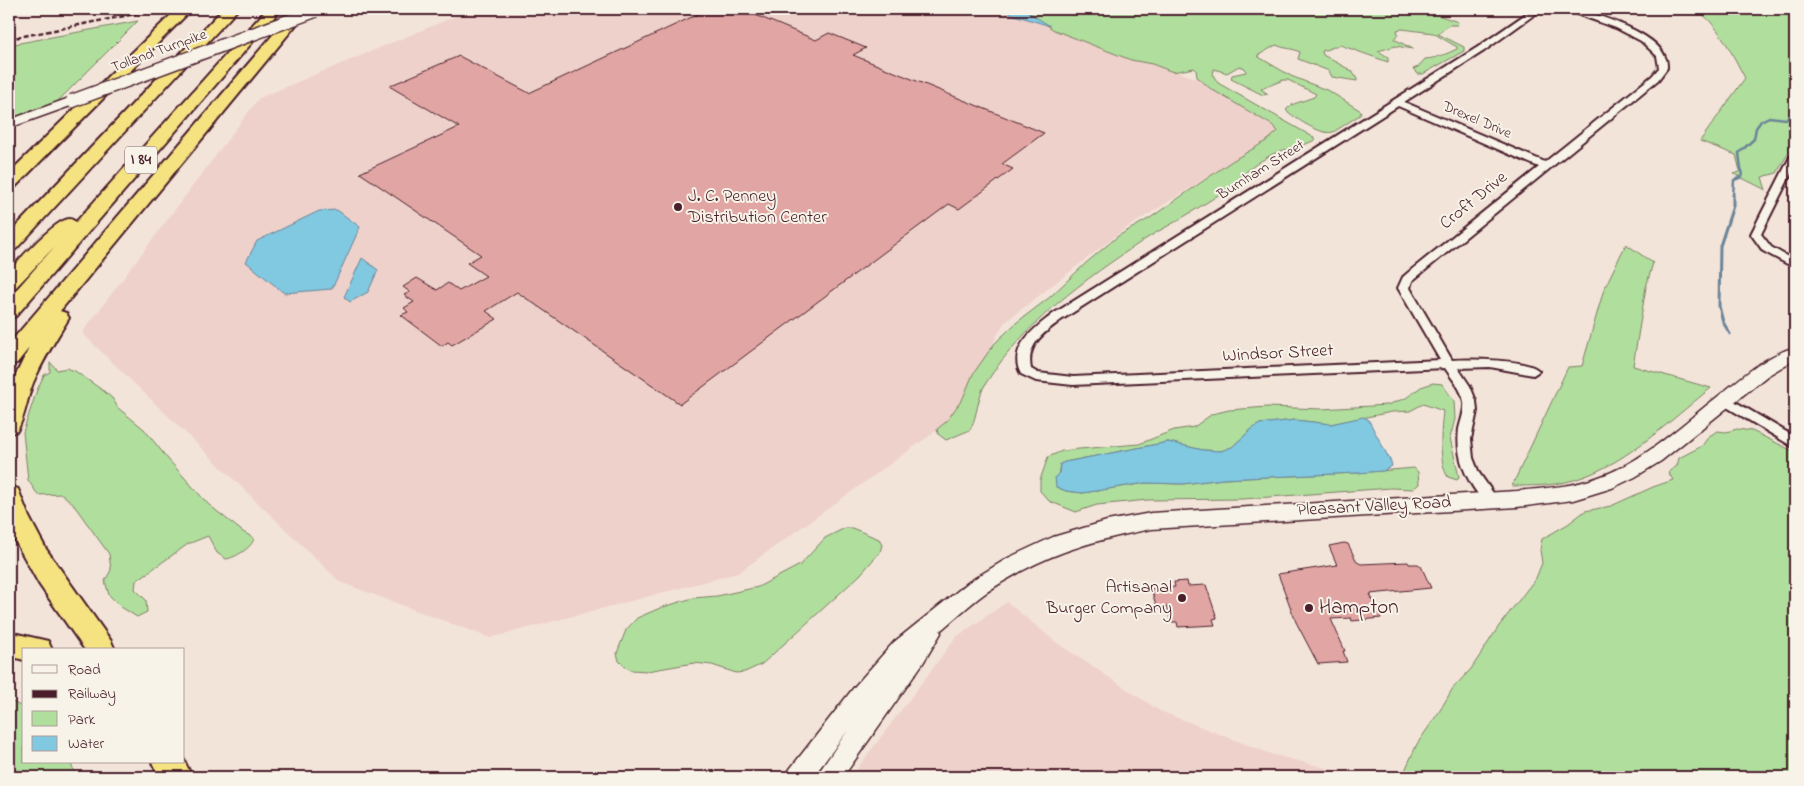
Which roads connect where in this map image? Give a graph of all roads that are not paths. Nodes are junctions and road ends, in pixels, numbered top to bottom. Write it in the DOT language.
graph roads {
  1 [pos="185,9"];
  2 [pos="219,9"];
  3 [pos="231,9"];
  4 [pos="262,9"];
  5 [pos="274,9"];
  6 [pos="313,9"];
  7 [pos="1538,9"];
  8 [pos="1567,9"];
  9 [pos="1397,102"];
  10 [pos="9,124"];
  11 [pos="1795,157"];
  12 [pos="1546,166"];
  13 [pos="9,183"];
  14 [pos="138,206"];
  15 [pos="68,225"];
  16 [pos="9,227"];
  17 [pos="9,245"];
  18 [pos="1795,265"];
  19 [pos="9,282"];
  20 [pos="9,292"];
  21 [pos="9,312"];
  22 [pos="1795,353"];
  23 [pos="9,358"];
  24 [pos="1448,364"];
  25 [pos="1025,371"];
  26 [pos="1533,371"];
  27 [pos="1724,400"];
  28 [pos="9,425"];
  29 [pos="1795,443"];
  30 [pos="9,496"];
  31 [pos="1492,500"];
  32 [pos="937,622"];
  33 [pos="9,644"];
  34 [pos="28,648"];
  35 [pos="100,648"];
  36 [pos="168,764"];
  37 [pos="177,777"];
  38 [pos="798,777"];
  39 [pos="829,777"];
  1 -- 13 [label="highway"];
  2 -- 16 [label="highway"];
  3 -- 17 [label="highway"];
  4 -- 15 [label="highway"];
  5 -- 21 [label="highway, I 84"];
  6 -- 10 [label="main road, Tolland Turnpike, bridge"];
  6 -- 14 [label="highway"];
  7 -- 9 [label="street, Burnham Street"];
  8 -- 12 [label="street, Croft Drive"];
  9 -- 12 [label="street, Drexel Drive"];
  9 -- 25 [label="street, Burnham Street"];
  11 -- 18 [label="street"];
  12 -- 24 [label="street, Croft Drive"];
  14 -- 23 [label="highway"];
  14 -- 28 [label="highway"];
  15 -- 19 [label="highway"];
  15 -- 20 [label="highway"];
  22 -- 27 [label="main road, Pleasant Valley Road"];
  24 -- 25 [label="street, Windsor Street"];
  24 -- 26 [label="street, Windsor Street"];
  24 -- 31 [label="street, Croft Drive"];
  27 -- 29 [label="street"];
  27 -- 31 [label="main road, Pleasant Valley Road"];
  30 -- 35 [label="highway"];
  31 -- 32 [label="main road, Pleasant Valley Road"];
  32 -- 38 [label="main road, Pleasant Valley Road"];
  32 -- 39 [label="main road, Pleasant Valley Road"];
  33 -- 34 [label="highway"];
  36 -- 37 [label="highway"];
}
